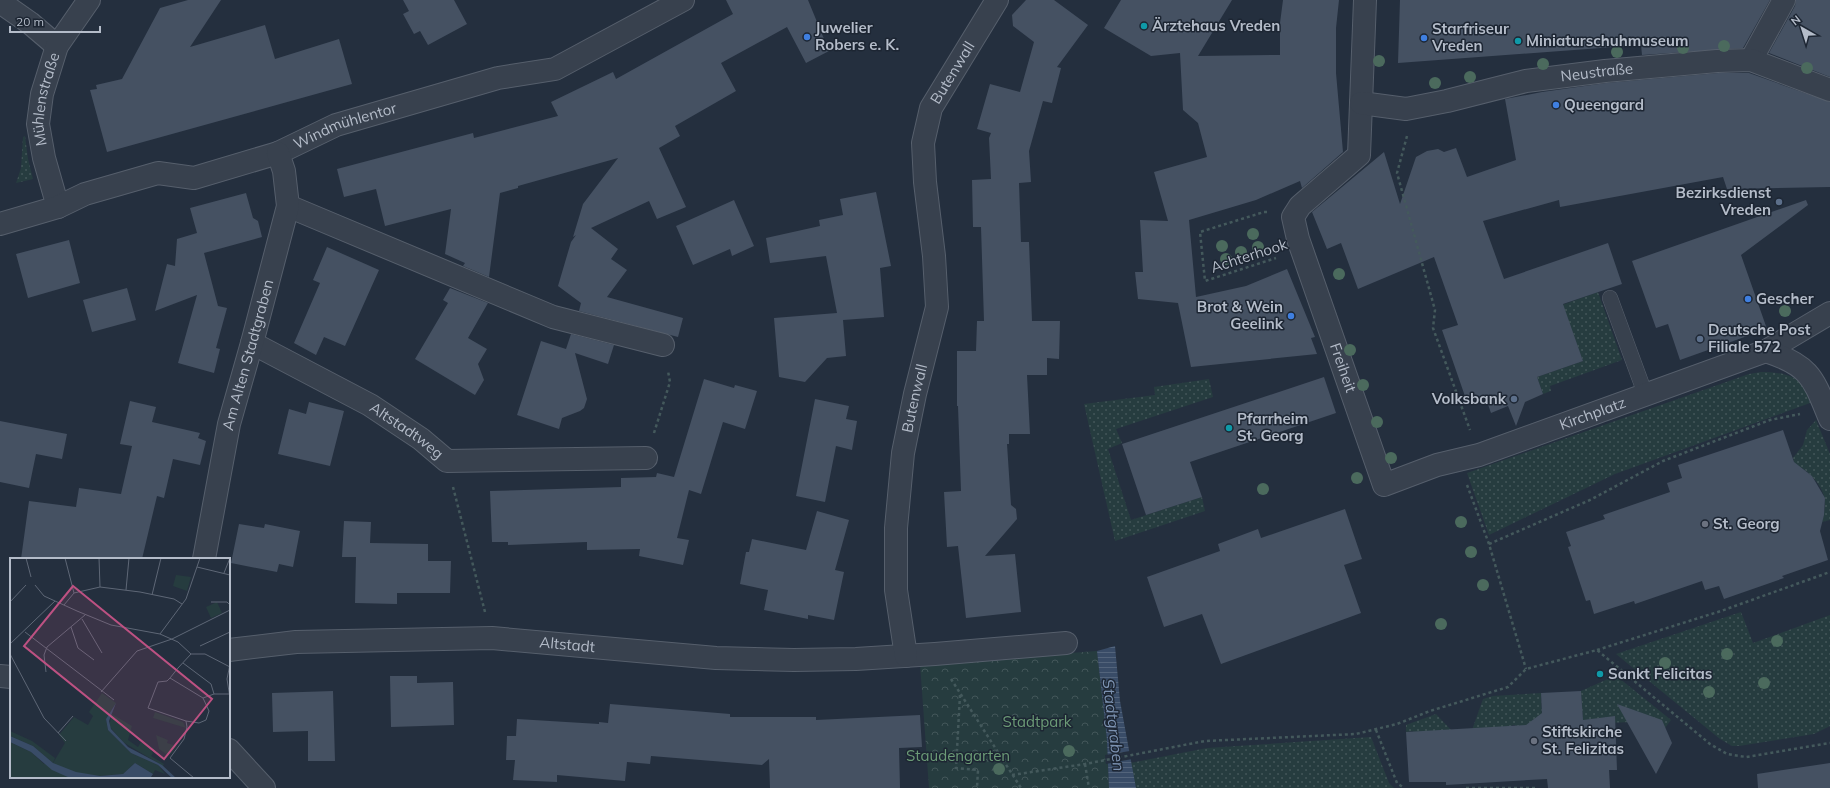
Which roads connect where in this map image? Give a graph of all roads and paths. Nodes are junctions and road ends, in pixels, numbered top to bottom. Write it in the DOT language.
graph roads {
  1 [pos="89,0"];
  2 [pos="683,0"];
  3 [pos="997,0"];
  4 [pos="1365,0"];
  5 [pos="1784,0"];
  6 [pos="0,2"];
  7 [pos="57,46"];
  8 [pos="1751,60"];
  9 [pos="1830,90"];
  10 [pos="1361,103"];
  11 [pos="1406,109"];
  12 [pos="278,152"];
  13 [pos="288,206"];
  14 [pos="58,207"];
  15 [pos="1293,217"];
  16 [pos="0,224"];
  17 [pos="1301,250"];
  18 [pos="1610,298"];
  19 [pos="1830,313"];
  20 [pos="252,343"];
  21 [pos="663,345"];
  22 [pos="1766,351"];
  23 [pos="1646,396"];
  24 [pos="1827,413"];
  25 [pos="1479,455"];
  26 [pos="646,458"];
  27 [pos="1458,460"];
  28 [pos="447,461"];
  29 [pos="1417,472"];
  30 [pos="1489,544"];
  31 [pos="204,558"];
  32 [pos="1830,572"];
  33 [pos="492,638"];
  34 [pos="1066,643"];
  35 [pos="230,650"];
  36 [pos="1597,650"];
  37 [pos="935,654"];
  38 [pos="906,656"];
  39 [pos="1526,669"];
  40 [pos="0,676"];
  41 [pos="10,677"];
  42 [pos="960,693"];
  43 [pos="1376,730"];
  44 [pos="1830,743"];
  45 [pos="230,751"];
  46 [pos="1085,764"];
  47 [pos="1012,775"];
  48 [pos="264,788"];
  49 [pos="977,788"];
  50 [pos="1021,788"];
  51 [pos="1089,788"];
  52 [pos="1404,788"];
  53 [pos="1466,788"];
  54 [pos="1482,788"];
  55 [pos="1538,788"];
  1 -- 7 [label="street, Mühlenstraße"];
  2 -- 12 [label="street, Windmühlentor"];
  3 -- 38 [label="street, Butenwall"];
  4 -- 10 [label="street"];
  5 -- 8 [label="street"];
  6 -- 7 [label="street"];
  7 -- 14 [label="street, Mühlenstraße"];
  8 -- 9 [label="street, Neustraße"];
  8 -- 11 [label="street, Neustraße"];
  10 -- 11 [label="street, Neustraße"];
  10 -- 15 [label="street"];
  11 -- 25 [label="path"];
  12 -- 13 [label="street, Am Alten Stadtgraben"];
  12 -- 14 [label="street, Windmühlentor"];
  13 -- 20 [label="street, Am Alten Stadtgraben"];
  13 -- 21 [label="street"];
  14 -- 16 [label="street, Windmühlentor"];
  15 -- 17 [label="street, Freiheit"];
  15 -- 17 [label="path, Achterhook"];
  17 -- 29 [label="street, Freiheit"];
  18 -- 23 [label="lane"];
  19 -- 22 [label="street, Kirchplatz"];
  20 -- 28 [label="street, Altstadtweg"];
  20 -- 31 [label="street, Am Alten Stadtgraben"];
  21 -- 26 [label="path"];
  22 -- 23 [label="street, Kirchplatz"];
  22 -- 24 [label="street"];
  23 -- 25 [label="street, Kirchplatz"];
  24 -- 30 [label="path"];
  25 -- 27 [label="street, Kirchplatz"];
  26 -- 28 [label="street, Altstadtweg"];
  27 -- 29 [label="street, Kirchplatz"];
  27 -- 30 [label="path"];
  28 -- 33 [label="path"];
  30 -- 39 [label="path"];
  32 -- 36 [label="path"];
  33 -- 35 [label="street, Altstadt"];
  33 -- 38 [label="street, Altstadt"];
  34 -- 37 [label="street"];
  36 -- 39 [label="path"];
  36 -- 44 [label="path"];
  37 -- 38 [label="street"];
  37 -- 42 [label="path"];
  39 -- 43 [label="path"];
  40 -- 41 [label="street"];
  42 -- 47 [label="path"];
  42 -- 49 [label="path"];
  43 -- 46 [label="path"];
  43 -- 52 [label="path"];
  45 -- 48 [label="street"];
  46 -- 47 [label="path"];
  46 -- 51 [label="path"];
  47 -- 50 [label="path"];
  53 -- 54 [label="path"];
  54 -- 55 [label="path"];
}
